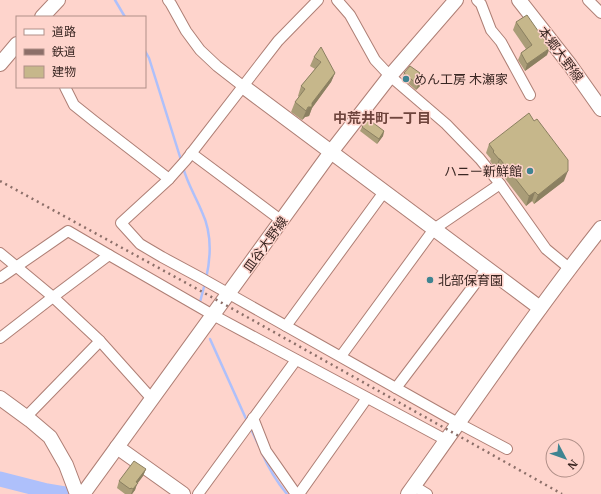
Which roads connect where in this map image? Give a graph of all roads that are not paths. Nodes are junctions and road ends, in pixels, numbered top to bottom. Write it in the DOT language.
graph roads {
  1 [pos="58,0"];
  2 [pos="168,0"];
  3 [pos="318,0"];
  4 [pos="337,0"];
  5 [pos="456,0"];
  6 [pos="477,0"];
  7 [pos="519,0"];
  8 [pos="588,0"];
  9 [pos="601,13"];
  10 [pos="43,16"];
  11 [pos="16,45"];
  12 [pos="0,64"];
  13 [pos="390,76"];
  14 [pos="244,87"];
  15 [pos="66,88"];
  16 [pos="530,95"];
  17 [pos="601,108"];
  18 [pos="331,152"];
  19 [pos="188,157"];
  20 [pos="170,179"];
  21 [pos="500,184"];
  22 [pos="384,192"];
  23 [pos="282,221"];
  24 [pos="601,228"];
  25 [pos="434,229"];
  26 [pos="0,253"];
  27 [pos="109,255"];
  28 [pos="16,267"];
  29 [pos="486,268"];
  30 [pos="569,268"];
  31 [pos="0,278"];
  32 [pos="229,294"];
  33 [pos="53,297"];
  34 [pos="540,308"];
  35 [pos="213,315"];
  36 [pos="286,326"];
  37 [pos="0,338"];
  38 [pos="100,341"];
  39 [pos="340,356"];
  40 [pos="296,360"];
  41 [pos="396,388"];
  42 [pos="0,398"];
  43 [pos="366,398"];
  44 [pos="152,399"];
  45 [pos="26,417"];
  46 [pos="253,418"];
  47 [pos="458,422"];
  48 [pos="446,440"];
  49 [pos="117,447"];
  50 [pos="507,449"];
  51 [pos="411,490"];
  52 [pos="77,494"];
  53 [pos="83,494"];
  54 [pos="183,494"];
  55 [pos="198,494"];
  56 [pos="297,494"];
  57 [pos="427,494"];
  1 -- 10 [label="street"];
  2 -- 14 [label="street"];
  3 -- 14 [label="street"];
  4 -- 13 [label="street"];
  5 -- 13 [label="street, 皿谷大野線"];
  6 -- 16 [label="street"];
  7 -- 17 [label="street, 本郷大野線"];
  8 -- 9 [label="street"];
  11 -- 12 [label="street"];
  13 -- 18 [label="street, 皿谷大野線"];
  13 -- 21 [label="street"];
  14 -- 18 [label="street"];
  14 -- 19 [label="street"];
  15 -- 20 [label="street"];
  18 -- 22 [label="street"];
  18 -- 23 [label="street, 皿谷大野線"];
  19 -- 20 [label="street"];
  19 -- 23 [label="street"];
  20 -- 32 [label="street"];
  21 -- 25 [label="street"];
  21 -- 30 [label="street"];
  22 -- 25 [label="street"];
  22 -- 36 [label="street"];
  23 -- 32 [label="street, 皿谷大野線"];
  24 -- 30 [label="street"];
  25 -- 29 [label="street"];
  25 -- 39 [label="street"];
  26 -- 28 [label="street"];
  27 -- 28 [label="street"];
  27 -- 33 [label="street"];
  27 -- 35 [label="street"];
  28 -- 31 [label="street"];
  28 -- 33 [label="street"];
  29 -- 34 [label="street"];
  29 -- 41 [label="street"];
  30 -- 34 [label="street"];
  32 -- 35 [label="street, 皿谷大野線"];
  32 -- 36 [label="street"];
  33 -- 37 [label="street"];
  33 -- 38 [label="street"];
  34 -- 47 [label="street"];
  35 -- 40 [label="street"];
  35 -- 44 [label="street, 皿谷大野線"];
  36 -- 39 [label="street"];
  38 -- 44 [label="street"];
  38 -- 45 [label="street"];
  39 -- 41 [label="street"];
  40 -- 43 [label="street"];
  40 -- 46 [label="street"];
  41 -- 47 [label="street"];
  42 -- 45 [label="street"];
  43 -- 48 [label="street"];
  43 -- 56 [label="street"];
  44 -- 49 [label="street, 皿谷大野線"];
  45 -- 52 [label="street"];
  46 -- 55 [label="street"];
  46 -- 56 [label="street"];
  47 -- 48 [label="street"];
  47 -- 50 [label="street"];
  48 -- 51 [label="street"];
  49 -- 53 [label="street, 皿谷大野線"];
  49 -- 54 [label="street"];
  51 -- 57 [label="street"];
}
